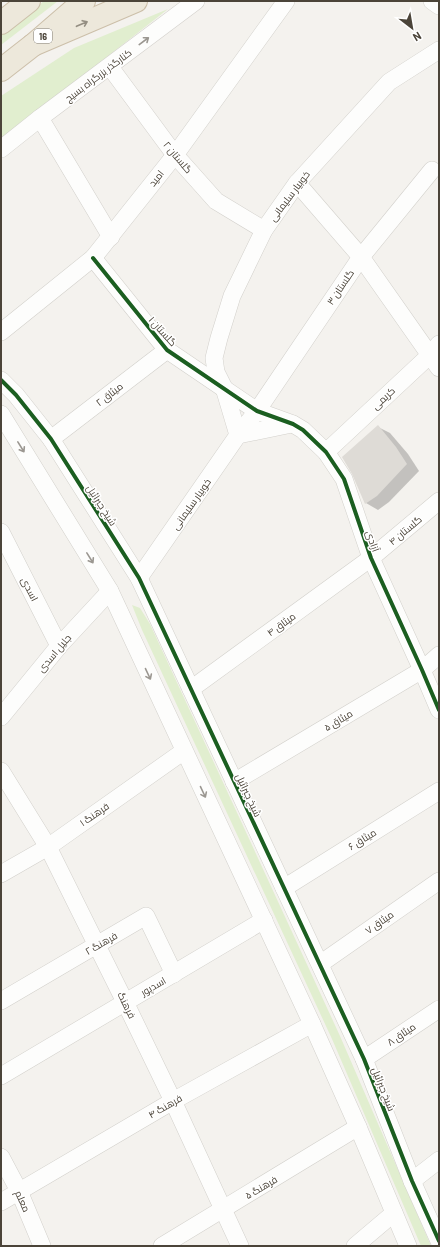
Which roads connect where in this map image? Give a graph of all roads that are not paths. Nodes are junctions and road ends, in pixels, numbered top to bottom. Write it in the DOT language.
graph roads {
  1 [pos="12,1"];
  2 [pos="29,1"];
  3 [pos="84,1"];
  4 [pos="136,1"];
  5 [pos="196,1"];
  6 [pos="286,1"];
  7 [pos="432,1"];
  8 [pos="439,6"];
  9 [pos="1,14"];
  10 [pos="1,23"];
  11 [pos="33,45"];
  12 [pos="439,50"];
  13 [pos="110,67"];
  14 [pos="1,70"];
  15 [pos="40,118"];
  16 [pos="1,149"];
  17 [pos="174,155"];
  18 [pos="432,170"];
  19 [pos="297,183"];
  20 [pos="264,230"];
  21 [pos="110,237"];
  22 [pos="361,257"];
  23 [pos="93,258"];
  24 [pos="1,332"];
  25 [pos="167,350"];
  26 [pos="436,355"];
  27 [pos="1,369"];
  28 [pos="1,380"];
  29 [pos="224,388"];
  30 [pos="16,395"];
  31 [pos="257,411"];
  32 [pos="1,414"];
  33 [pos="293,424"];
  34 [pos="238,435"];
  35 [pos="51,439"];
  36 [pos="326,452"];
  37 [pos="439,501"];
  38 [pos="1,532"];
  39 [pos="371,558"];
  40 [pos="139,578"];
  41 [pos="110,591"];
  42 [pos="59,646"];
  43 [pos="439,655"];
  44 [pos="422,670"];
  45 [pos="191,689"];
  46 [pos="439,710"];
  47 [pos="1,717"];
  48 [pos="184,751"];
  49 [pos="1,771"];
  50 [pos="234,782"];
  51 [pos="439,791"];
  52 [pos="48,847"];
  53 [pos="1,874"];
  54 [pos="439,881"];
  55 [pos="284,888"];
  56 [pos="264,920"];
  57 [pos="96,945"];
  58 [pos="320,964"];
  59 [pos="174,974"];
  60 [pos="1,1001"];
  61 [pos="125,1002"];
  62 [pos="439,1009"];
  63 [pos="312,1024"];
  64 [pos="364,1059"];
  65 [pos="1,1076"];
  66 [pos="174,1101"];
  67 [pos="358,1127"];
  68 [pos="1,1158"];
  69 [pos="439,1160"];
  70 [pos="412,1181"];
  71 [pos="19,1191"];
  72 [pos="1,1202"];
  73 [pos="223,1210"];
  74 [pos="394,1213"];
  75 [pos="439,1241"];
  76 [pos="42,1246"];
  77 [pos="162,1246"];
  78 [pos="240,1246"];
  79 [pos="355,1246"];
  80 [pos="408,1246"];
  1 -- 9 [label="highway"];
  2 -- 10 [label="highway"];
  3 -- 11 [label="highway, 16"];
  11 -- 4 [label="highway, one-way"];
  13 -- 5 [label="street, کنارگذر بزرگراه بسیج, one-way"];
  6 -- 17 [label="street, امید"];
  7 -- 8 [label="street"];
  11 -- 14 [label="highway, 16"];
  12 -- 19 [label="street, خوبیار سلیمانی"];
  13 -- 15 [label="street, کنارگذر بزرگراه بسیج"];
  13 -- 17 [label="street, گلستان ۲"];
  15 -- 16 [label="street, کنارگذر بزرگراه بسیج"];
  15 -- 21 [label="street"];
  17 -- 20 [label="street, گلستان ۲"];
  17 -- 21 [label="street, امید"];
  18 -- 22 [label="street, گلستان ۳"];
  19 -- 20 [label="street, خوبیار سلیمانی"];
  19 -- 22 [label="street"];
  20 -- 29 [label="street, خوبیار سلیمانی"];
  21 -- 23 [label="street, امید"];
  22 -- 26 [label="street"];
  22 -- 31 [label="street, گلستان ۳"];
  23 -- 24 [label="street, امید"];
  23 -- 25 [label="street, گلستان ۱"];
  25 -- 29 [label="street, گلستان ۱"];
  25 -- 35 [label="street, میثاق ۲"];
  26 -- 36 [label="street, کریمی"];
  27 -- 30 [label="street"];
  28 -- 30 [label="street, شیخ جبرائیل"];
  29 -- 31 [label="street, گلستان ۱"];
  29 -- 34 [label="street, خوبیار سلیمانی"];
  30 -- 35 [label="street, شیخ جبرائیل"];
  31 -- 33 [label="street, آزادی"];
  31 -- 34 [label="street, خوبیار سلیمانی"];
  32 -- 41 [label="street, one-way"];
  33 -- 34 [label="street"];
  33 -- 36 [label="street, آزادی"];
  34 -- 40 [label="street, خوبیار سلیمانی"];
  35 -- 40 [label="street, شیخ جبرائیل"];
  36 -- 39 [label="street, آزادی"];
  37 -- 39 [label="street, گلستان ۴"];
  38 -- 42 [label="street, اسدی"];
  39 -- 44 [label="street, آزادی"];
  39 -- 45 [label="street, میثاق ۴"];
  40 -- 45 [label="street, شیخ جبرائیل"];
  41 -- 42 [label="street, جلیل اسدی"];
  41 -- 48 [label="street, one-way"];
  42 -- 47 [label="street, جلیل اسدی"];
  43 -- 44 [label="street, میثاق ۵"];
  44 -- 46 [label="street, آزادی"];
  44 -- 50 [label="street, میثاق ۵"];
  45 -- 50 [label="street, شیخ جبرائیل"];
  48 -- 52 [label="street, فرهنگ ۱"];
  48 -- 56 [label="street, one-way"];
  49 -- 52 [label="street, فرهنگ"];
  50 -- 55 [label="street, شیخ جبرائیل"];
  51 -- 55 [label="street, میثاق ۶"];
  52 -- 53 [label="street, فرهنگ ۱"];
  52 -- 57 [label="street, فرهنگ"];
  54 -- 58 [label="street, میثاق ۷"];
  55 -- 58 [label="street, شیخ جبرائیل"];
  56 -- 59 [label="street, اسدپور"];
  56 -- 63 [label="street"];
  57 -- 59 [label="street, فرهنگ ۲"];
  57 -- 60 [label="street, فرهنگ ۲"];
  57 -- 61 [label="street, فرهنگ"];
  58 -- 64 [label="street, شیخ جبرائیل"];
  59 -- 61 [label="street, اسدپور"];
  61 -- 65 [label="street, اسدپور"];
  61 -- 66 [label="street, فرهنگ"];
  62 -- 64 [label="street, میثاق ۸"];
  63 -- 66 [label="street, فرهنگ ۴"];
  63 -- 67 [label="street"];
  64 -- 70 [label="street, شیخ جبرائیل"];
  66 -- 71 [label="street, فرهنگ ۴"];
  66 -- 73 [label="street, فرهنگ"];
  67 -- 73 [label="street, فرهنگ ۵"];
  67 -- 74 [label="street"];
  68 -- 71 [label="street, معلم"];
  69 -- 70 [label="street"];
  70 -- 75 [label="street, شیخ جبرائیل"];
  71 -- 72 [label="street, فرهنگ ۴"];
  71 -- 76 [label="street, معلم"];
  73 -- 77 [label="street, فرهنگ ۵"];
  73 -- 78 [label="street, فرهنگ"];
  74 -- 79 [label="street"];
  74 -- 80 [label="street"];
}
